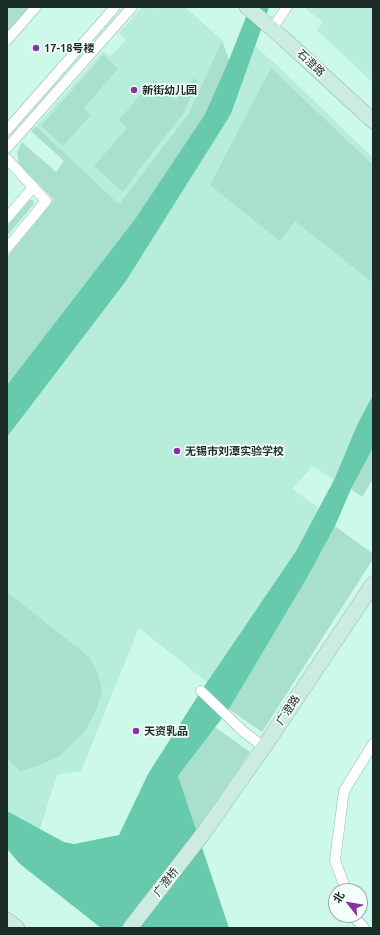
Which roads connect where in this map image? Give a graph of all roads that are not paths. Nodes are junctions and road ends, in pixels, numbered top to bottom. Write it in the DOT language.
graph roads {
  1 [pos="36,7"];
  2 [pos="115,7"];
  3 [pos="132,7"];
  4 [pos="247,7"];
  5 [pos="287,7"];
  6 [pos="272,29"];
  7 [pos="7,40"];
  8 [pos="373,121"];
  9 [pos="7,130"];
  10 [pos="7,148"];
  11 [pos="7,158"];
  12 [pos="33,188"];
  13 [pos="7,218"];
  14 [pos="7,248"];
  15 [pos="373,584"];
  16 [pos="201,691"];
  17 [pos="373,744"];
  18 [pos="264,746"];
  19 [pos="202,835"];
  20 [pos="343,883"];
  21 [pos="7,920"];
  22 [pos="18,928"];
  23 [pos="130,928"];
  1 -- 7 [label="street"];
  2 -- 9 [label="street"];
  3 -- 10 [label="street"];
  4 -- 6 [label="street, 石澄路"];
  5 -- 6 [label="street"];
  6 -- 8 [label="street, 石澄路"];
  11 -- 12 [label="street"];
  12 -- 13 [label="street"];
  12 -- 14 [label="street"];
  15 -- 18 [label="street, 广澄路"];
  16 -- 18 [label="street"];
  17 -- 20 [label="street"];
  18 -- 19 [label="street, 广澄路"];
  19 -- 23 [label="street, 广澄桥"];
  21 -- 22 [label="street"];
}
